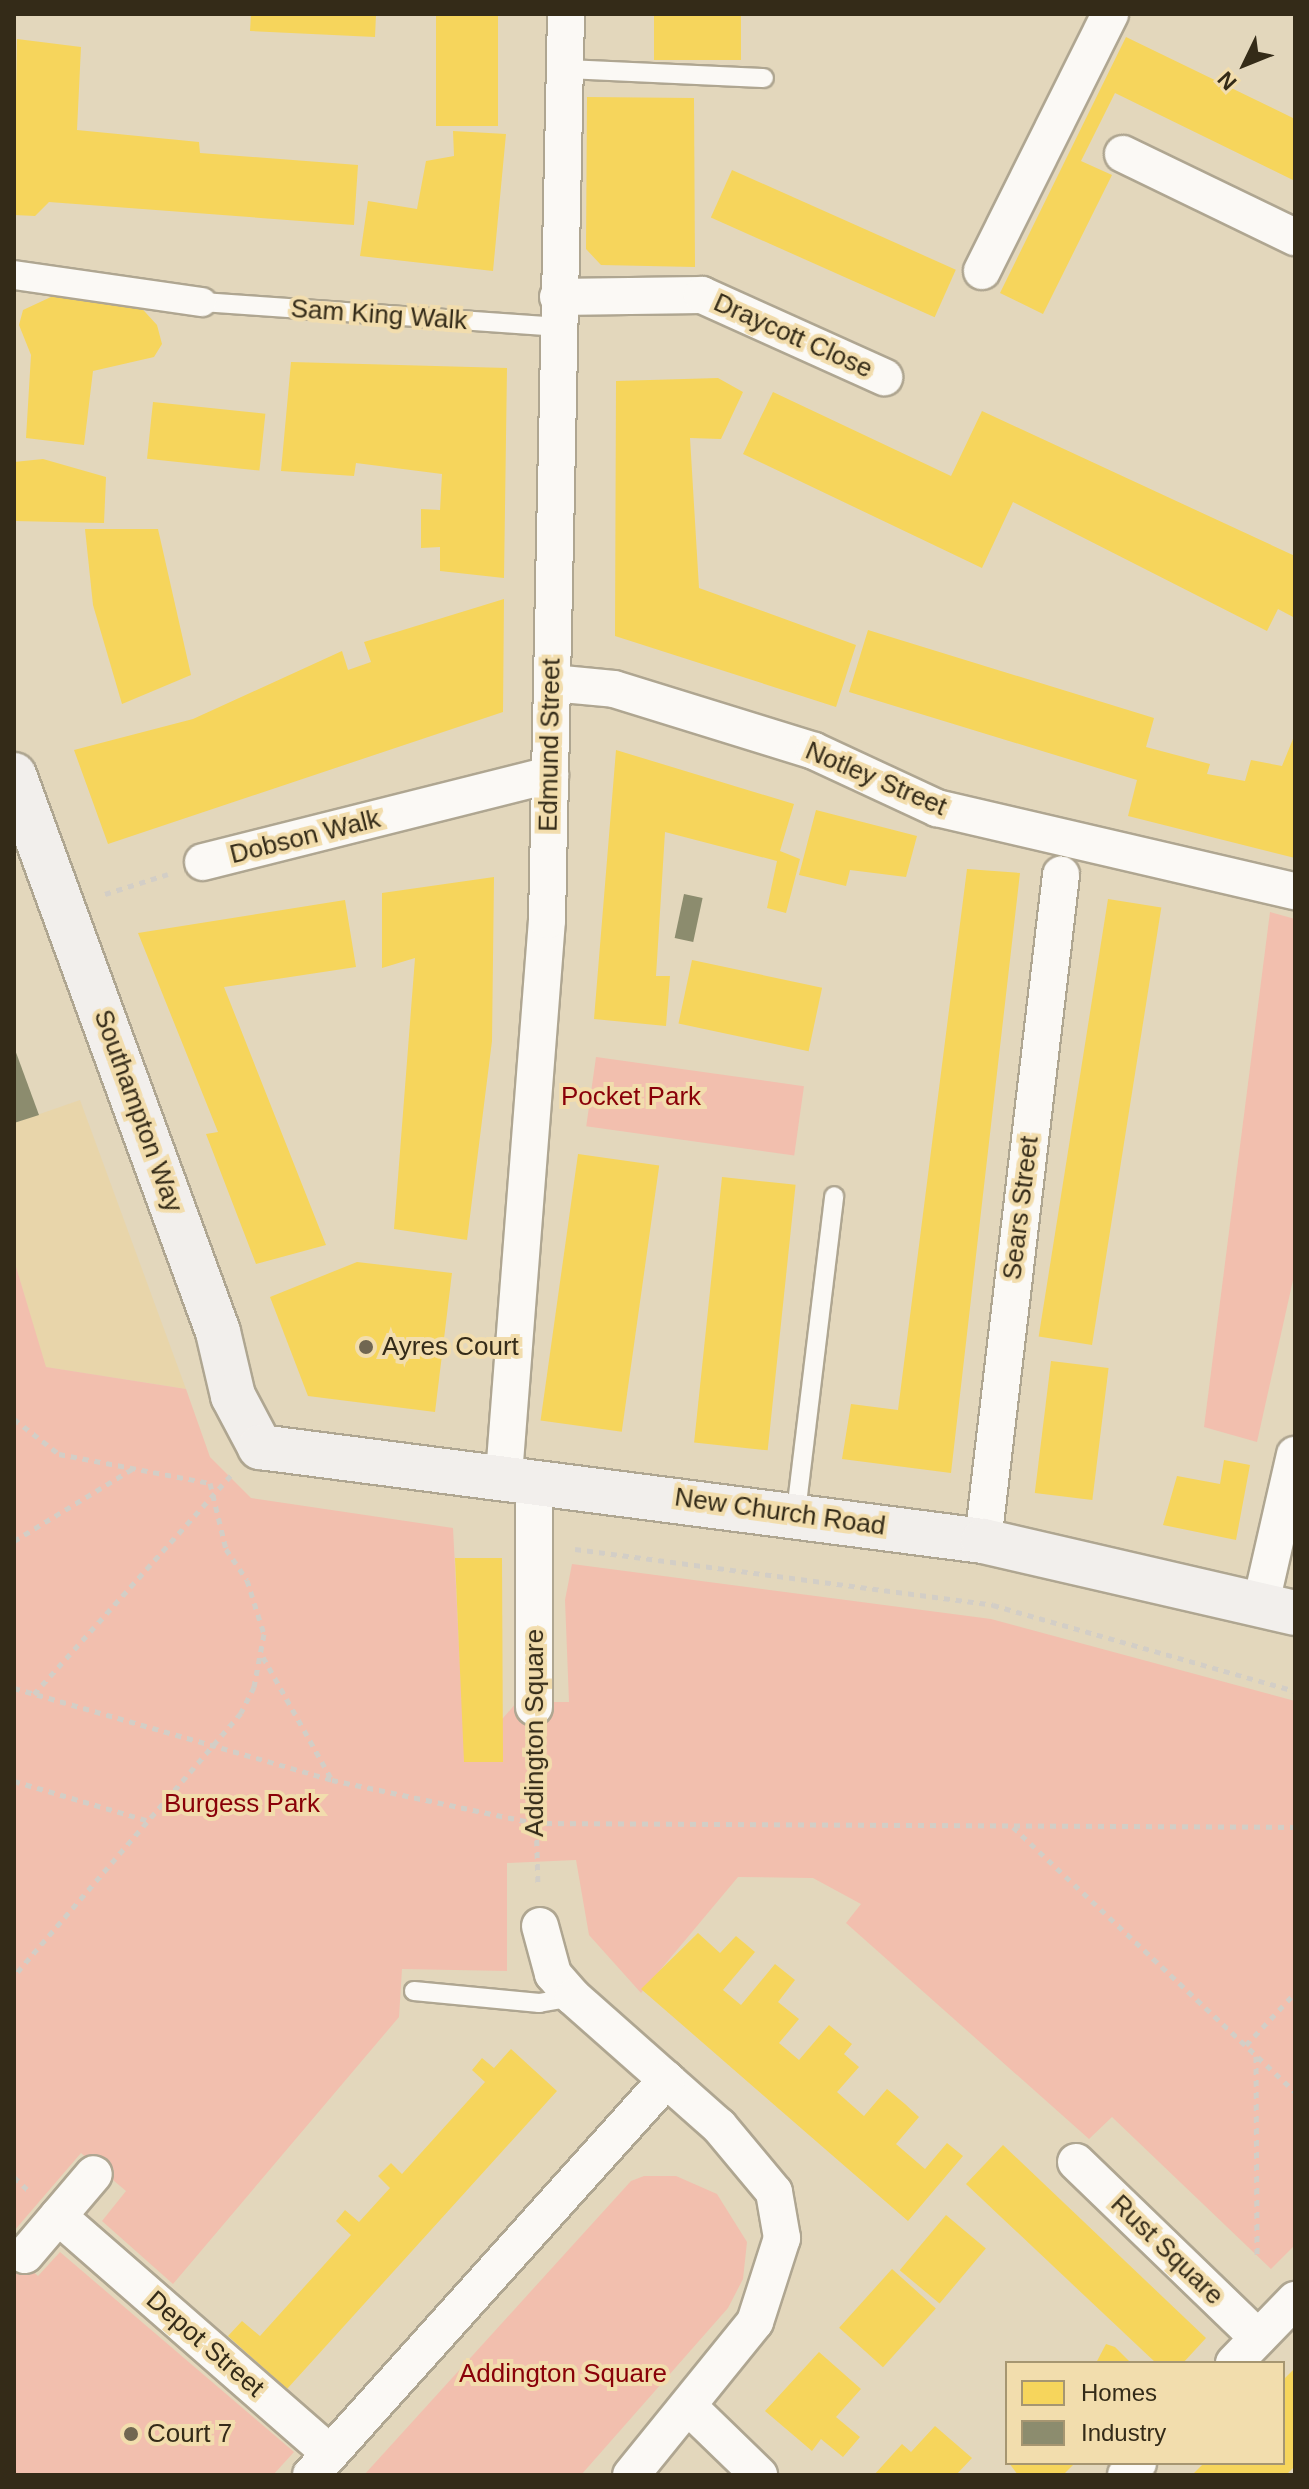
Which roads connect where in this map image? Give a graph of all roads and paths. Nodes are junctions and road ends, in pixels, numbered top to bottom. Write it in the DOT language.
graph roads {
  1 [pos="566,14"];
  2 [pos="1110,14"];
  3 [pos="565,69"];
  4 [pos="764,78"];
  5 [pos="1123,154"];
  6 [pos="1295,237"];
  7 [pos="982,271"];
  8 [pos="14,275"];
  9 [pos="202,302"];
  10 [pos="557,312"];
  11 [pos="884,377"];
  12 [pos="552,683"];
  13 [pos="14,775"];
  14 [pos="550,775"];
  15 [pos="203,862"];
  16 [pos="1061,875"];
  17 [pos="1295,891"];
  18 [pos="63,908"];
  19 [pos="834,1196"];
  20 [pos="14,1419"];
  21 [pos="260,1447"];
  22 [pos="1295,1455"];
  23 [pos="135,1467"];
  24 [pos="519,1477"];
  25 [pos="217,1489"];
  26 [pos="796,1512"];
  27 [pos="14,1541"];
  28 [pos="983,1541"];
  29 [pos="568,1548"];
  30 [pos="1278,1608"];
  31 [pos="263,1656"];
  32 [pos="14,1688"];
  33 [pos="1295,1691"];
  34 [pos="34,1694"];
  35 [pos="534,1707"];
  36 [pos="213,1745"];
  37 [pos="332,1780"];
  38 [pos="14,1781"];
  39 [pos="146,1820"];
  40 [pos="534,1823"];
  41 [pos="1013,1826"];
  42 [pos="1295,1827"];
  43 [pos="540,1926"];
  44 [pos="14,1976"];
  45 [pos="414,1991"];
  46 [pos="1295,1993"];
  47 [pos="573,1997"];
  48 [pos="1246,2045"];
  49 [pos="1256,2055"];
  50 [pos="667,2079"];
  51 [pos="1295,2092"];
  52 [pos="1076,2162"];
  53 [pos="94,2174"];
  54 [pos="58,2216"];
  55 [pos="25,2255"];
  56 [pos="1257,2259"];
  57 [pos="1295,2300"];
  58 [pos="1246,2351"];
  59 [pos="691,2409"];
  60 [pos="320,2464"];
  61 [pos="631,2475"];
  62 [pos="759,2475"];
  1 -- 3 [label="street, Edmund Street"];
  2 -- 7 [label="street"];
  3 -- 4 [label="lane"];
  3 -- 10 [label="street, Edmund Street"];
  5 -- 6 [label="street"];
  8 -- 9 [label="street"];
  9 -- 10 [label="lane, Sam King Walk"];
  10 -- 11 [label="street, Draycott Close"];
  10 -- 12 [label="street, Edmund Street"];
  12 -- 14 [label="street, Edmund Street"];
  12 -- 17 [label="street, Notley Street"];
  13 -- 18 [label="main road, Southampton Way"];
  14 -- 15 [label="street, Dobson Walk"];
  14 -- 24 [label="street, Edmund Street"];
  15 -- 18 [label="path, Dobson Walk"];
  16 -- 28 [label="street, Sears Street"];
  18 -- 21 [label="main road, Southampton Way"];
  19 -- 26 [label="lane"];
  20 -- 23 [label="path"];
  21 -- 24 [label="main road, New Church Road"];
  21 -- 25 [label="path"];
  22 -- 30 [label="street"];
  23 -- 25 [label="path"];
  23 -- 27 [label="path"];
  24 -- 26 [label="main road, New Church Road"];
  24 -- 35 [label="street, Addington Square"];
  25 -- 31 [label="path"];
  25 -- 34 [label="path"];
  26 -- 28 [label="main road, New Church Road"];
  28 -- 30 [label="main road, New Church Road"];
  29 -- 33 [label="path"];
  31 -- 36 [label="path"];
  31 -- 37 [label="path"];
  32 -- 34 [label="path"];
  34 -- 36 [label="path"];
  35 -- 40 [label="path, Addington Square"];
  36 -- 37 [label="path"];
  36 -- 39 [label="path"];
  37 -- 40 [label="path"];
  38 -- 39 [label="path"];
  39 -- 44 [label="path"];
  40 -- 41 [label="path"];
  40 -- 43 [label="path, Addington Square"];
  41 -- 42 [label="path"];
  41 -- 48 [label="path"];
  43 -- 47 [label="street"];
  45 -- 47 [label="lane"];
  46 -- 48 [label="path"];
  47 -- 50 [label="street"];
  48 -- 49 [label="path"];
  49 -- 51 [label="path"];
  49 -- 56 [label="path"];
  50 -- 59 [label="street"];
  50 -- 60 [label="street"];
  52 -- 58 [label="street, Rust Square"];
  53 -- 54 [label="street"];
  54 -- 55 [label="street"];
  54 -- 60 [label="street, Depot Street"];
  57 -- 58 [label="street"];
  59 -- 61 [label="street"];
  59 -- 62 [label="street"];
}
